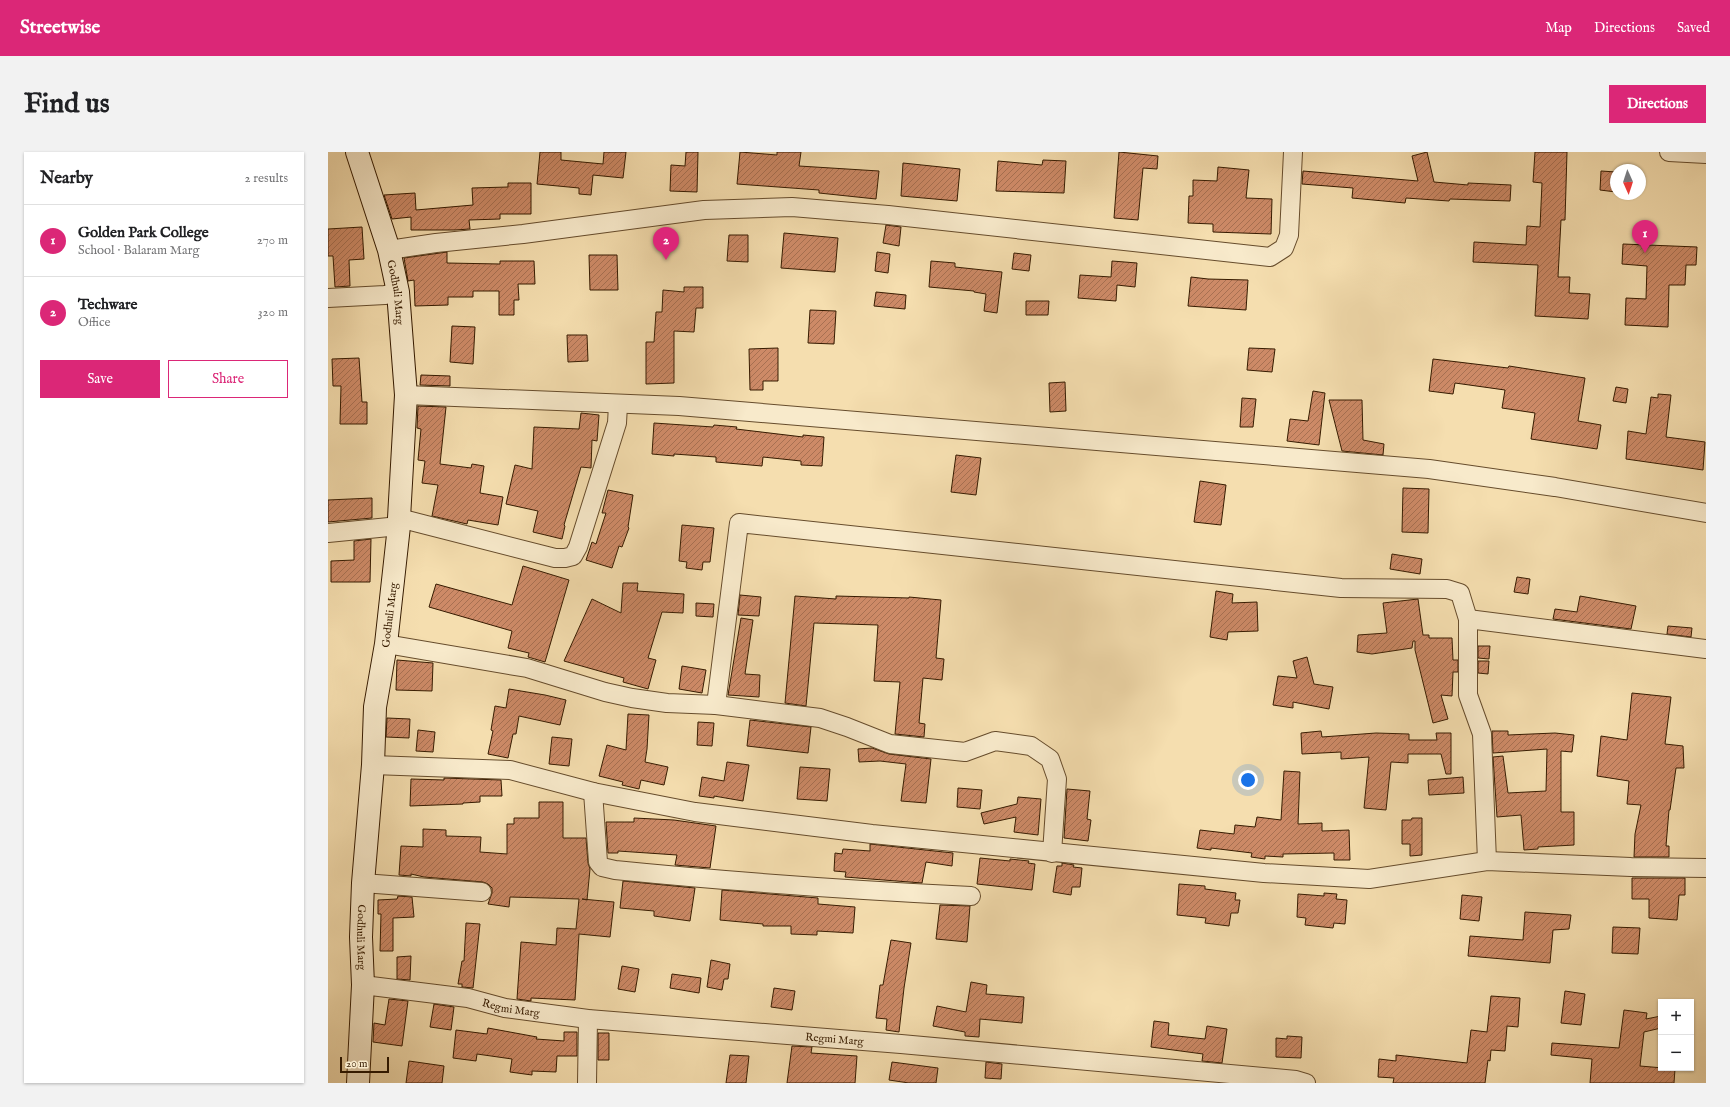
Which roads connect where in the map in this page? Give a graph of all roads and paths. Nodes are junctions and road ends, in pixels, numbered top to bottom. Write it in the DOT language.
graph roads {
  1 [pos="357,152"];
  2 [pos="1293,152"];
  3 [pos="1669,152"];
  4 [pos="1706,154"];
  5 [pos="389,250"];
  6 [pos="398,292"];
  7 [pos="328,298"];
  8 [pos="406,395"];
  9 [pos="618,405"];
  10 [pos="1706,513"];
  11 [pos="399,522"];
  12 [pos="328,533"];
  13 [pos="1468,619"];
  14 [pos="386,644"];
  15 [pos="1706,649"];
  16 [pos="716,705"];
  17 [pos="373,765"];
  18 [pos="593,792"];
  19 [pos="1052,853"];
  20 [pos="1487,861"];
  21 [pos="1706,868"];
  22 [pos="363,883"];
  23 [pos="482,892"];
  24 [pos="971,896"];
  25 [pos="363,985"];
  26 [pos="588,1019"];
  27 [pos="358,1083"];
  28 [pos="587,1083"];
  29 [pos="1306,1083"];
  1 -- 5 [label="main road, Godhuli Marg"];
  2 -- 5 [label="street"];
  3 -- 4 [label="street"];
  5 -- 6 [label="main road, Godhuli Marg"];
  6 -- 7 [label="street"];
  6 -- 8 [label="main road, Godhuli Marg"];
  8 -- 9 [label="street"];
  8 -- 11 [label="main road, Godhuli Marg"];
  9 -- 10 [label="street"];
  9 -- 11 [label="street"];
  11 -- 12 [label="street"];
  11 -- 14 [label="main road, Godhuli Marg"];
  13 -- 15 [label="street"];
  13 -- 16 [label="street"];
  13 -- 20 [label="street"];
  14 -- 16 [label="street"];
  14 -- 17 [label="main road, Godhuli Marg"];
  16 -- 19 [label="street"];
  17 -- 18 [label="street"];
  17 -- 22 [label="main road, Godhuli Marg"];
  18 -- 19 [label="street"];
  18 -- 24 [label="street"];
  19 -- 20 [label="street"];
  20 -- 21 [label="street"];
  22 -- 23 [label="street"];
  22 -- 25 [label="main road, Godhuli Marg"];
  25 -- 26 [label="street, Regmi Marg"];
  25 -- 27 [label="main road, Godhuli Marg"];
  26 -- 28 [label="street"];
  26 -- 29 [label="street, Regmi Marg"];
}
